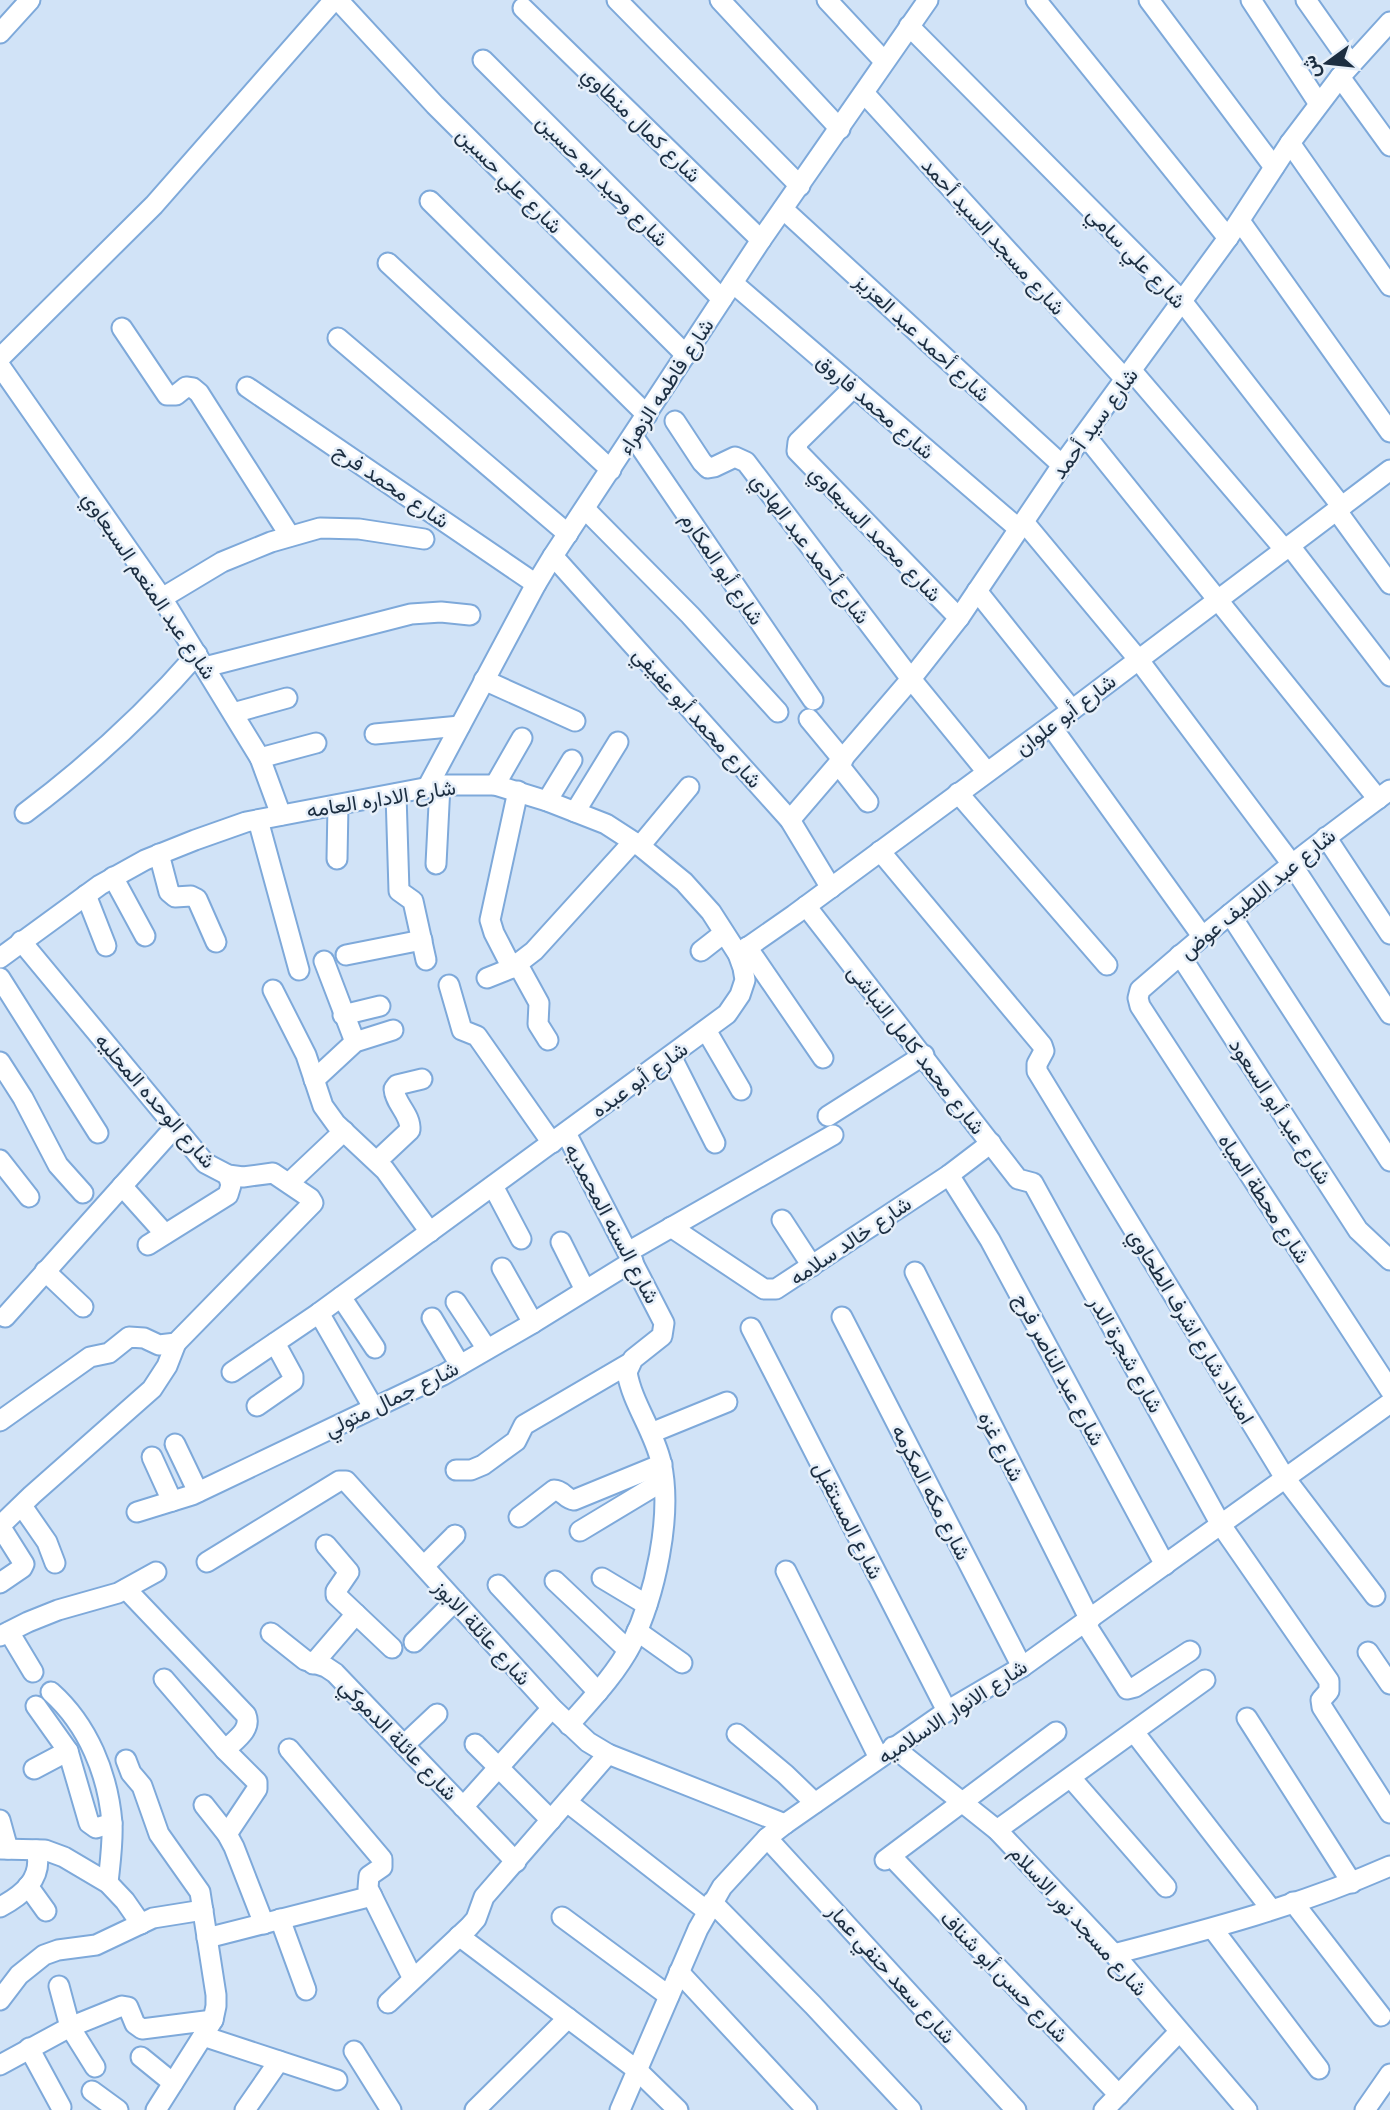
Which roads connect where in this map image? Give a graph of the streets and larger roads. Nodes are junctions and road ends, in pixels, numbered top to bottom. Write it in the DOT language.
graph roads {
  1 [pos="30,0"];
  2 [pos="336,0"];
  3 [pos="618,0"];
  4 [pos="720,0"];
  5 [pos="827,0"];
  6 [pos="928,0"];
  7 [pos="1036,0"];
  8 [pos="1149,0"];
  9 [pos="1251,0"];
  10 [pos="1306,0"];
  11 [pos="523,8"];
  12 [pos="1390,22"];
  13 [pos="909,26"];
  14 [pos="0,33"];
  15 [pos="483,60"];
  16 [pos="884,61"];
  17 [pos="1346,70"];
  18 [pos="863,93"];
  19 [pos="1319,104"];
  20 [pos="840,129"];
  21 [pos="1290,143"];
  22 [pos="1390,146"];
  23 [pos="1273,167"];
  24 [pos="800,186"];
  25 [pos="430,201"];
  26 [pos="783,209"];
  27 [pos="1240,221"];
  28 [pos="1228,238"];
  29 [pos="761,240"];
  30 [pos="388,263"];
  31 [pos="1390,286"];
  32 [pos="728,291"];
  33 [pos="1182,301"];
  34 [pos="122,328"];
  35 [pos="338,338"];
  36 [pos="686,355"];
  37 [pos="0,358"];
  38 [pos="0,366"];
  39 [pos="1128,375"];
  40 [pos="247,387"];
  41 [pos="854,387"];
  42 [pos="647,415"];
  43 [pos="675,421"];
  44 [pos="1390,432"];
  45 [pos="1085,435"];
  46 [pos="633,436"];
  47 [pos="1062,465"];
  48 [pos="611,470"];
  49 [pos="1390,470"];
  50 [pos="585,509"];
  51 [pos="1339,509"];
  52 [pos="1022,525"];
  53 [pos="568,534"];
  54 [pos="290,536"];
  55 [pos="424,540"];
  56 [pos="1287,548"];
  57 [pos="553,556"];
  58 [pos="536,583"];
  59 [pos="1390,584"];
  60 [pos="978,591"];
  61 [pos="162,598"];
  62 [pos="1218,600"];
  63 [pos="470,615"];
  64 [pos="959,618"];
  65 [pos="1138,659"];
  66 [pos="201,661"];
  67 [pos="1390,676"];
  68 [pos="911,679"];
  69 [pos="484,680"];
  70 [pos="287,698"];
  71 [pos="1072,710"];
  72 [pos="778,712"];
  73 [pos="233,713"];
  74 [pos="575,721"];
  75 [pos="460,726"];
  76 [pos="1051,726"];
  77 [pos="375,734"];
  78 [pos="522,738"];
  79 [pos="618,742"];
  80 [pos="316,743"];
  81 [pos="260,758"];
  82 [pos="572,760"];
  83 [pos="840,762"];
  84 [pos="986,772"];
  85 [pos="495,785"];
  86 [pos="433,786"];
  87 [pos="689,787"];
  88 [pos="518,791"];
  89 [pos="958,793"];
  90 [pos="396,794"];
  91 [pos="1386,794"];
  92 [pos="547,801"];
  93 [pos="868,802"];
  94 [pos="338,805"];
  95 [pos="575,812"];
  96 [pos="25,813"];
  97 [pos="281,815"];
  98 [pos="258,820"];
  99 [pos="790,820"];
  100 [pos="1326,837"];
  101 [pos="636,844"];
  102 [pos="880,851"];
  103 [pos="159,854"];
  104 [pos="337,859"];
  105 [pos="1291,863"];
  106 [pos="436,864"];
  107 [pos="113,877"];
  108 [pos="831,888"];
  109 [pos="86,895"];
  110 [pos="806,906"];
  111 [pos="1230,914"];
  112 [pos="724,933"];
  113 [pos="1390,934"];
  114 [pos="145,936"];
  115 [pos="1202,936"];
  116 [pos="21,942"];
  117 [pos="216,942"];
  118 [pos="106,946"];
  119 [pos="701,951"];
  120 [pos="742,951"];
  121 [pos="346,955"];
  122 [pos="1180,956"];
  123 [pos="0,957"];
  124 [pos="324,961"];
  125 [pos="1107,965"];
  126 [pos="515,966"];
  127 [pos="299,970"];
  128 [pos="0,978"];
  129 [pos="487,978"];
  130 [pos="449,985"];
  131 [pos="273,990"];
  132 [pos="380,1006"];
  133 [pos="1140,1006"];
  134 [pos="1390,1014"];
  135 [pos="343,1015"];
  136 [pos="393,1030"];
  137 [pos="706,1030"];
  138 [pos="548,1040"];
  139 [pos="355,1042"];
  140 [pos="924,1055"];
  141 [pos="671,1056"];
  142 [pos="823,1058"];
  143 [pos="0,1062"];
  144 [pos="422,1079"];
  145 [pos="314,1080"];
  146 [pos="741,1090"];
  147 [pos="828,1116"];
  148 [pos="175,1127"];
  149 [pos="344,1130"];
  150 [pos="98,1133"];
  151 [pos="832,1136"];
  152 [pos="559,1138"];
  153 [pos="715,1143"];
  154 [pos="991,1143"];
  155 [pos="0,1160"];
  156 [pos="377,1161"];
  157 [pos="1390,1161"];
  158 [pos="228,1175"];
  159 [pos="949,1175"];
  160 [pos="289,1183"];
  161 [pos="1033,1183"];
  162 [pos="122,1186"];
  163 [pos="493,1186"];
  164 [pos="83,1193"];
  165 [pos="29,1198"];
  166 [pos="782,1220"];
  167 [pos="671,1227"];
  168 [pos="430,1232"];
  169 [pos="166,1234"];
  170 [pos="522,1239"];
  171 [pos="561,1242"];
  172 [pos="148,1245"];
  173 [pos="631,1256"];
  174 [pos="1390,1260"];
  175 [pos="812,1266"];
  176 [pos="502,1268"];
  177 [pos="45,1272"];
  178 [pos="915,1272"];
  179 [pos="585,1290"];
  180 [pos="341,1297"];
  181 [pos="456,1302"];
  182 [pos="83,1307"];
  183 [pos="319,1313"];
  184 [pos="5,1317"];
  185 [pos="842,1317"];
  186 [pos="432,1318"];
  187 [pos="533,1323"];
  188 [pos="751,1328"];
  189 [pos="176,1343"];
  190 [pos="275,1343"];
  191 [pos="375,1348"];
  192 [pos="487,1349"];
  193 [pos="630,1363"];
  194 [pos="460,1365"];
  195 [pos="232,1372"];
  196 [pos="1390,1390"];
  197 [pos="727,1402"];
  198 [pos="1390,1403"];
  199 [pos="257,1406"];
  200 [pos="373,1407"];
  201 [pos="0,1421"];
  202 [pos="651,1433"];
  203 [pos="175,1444"];
  204 [pos="152,1457"];
  205 [pos="456,1470"];
  206 [pos="663,1472"];
  207 [pos="1285,1478"];
  208 [pos="198,1492"];
  209 [pos="172,1501"];
  210 [pos="22,1506"];
  211 [pos="138,1512"];
  212 [pos="519,1517"];
  213 [pos="1221,1525"];
  214 [pos="0,1526"];
  215 [pos="580,1531"];
  216 [pos="455,1535"];
  217 [pos="326,1545"];
  218 [pos="206,1562"];
  219 [pos="55,1563"];
  220 [pos="1166,1565"];
  221 [pos="424,1566"];
  222 [pos="786,1571"];
  223 [pos="156,1572"];
  224 [pos="602,1578"];
  225 [pos="555,1581"];
  226 [pos="0,1583"];
  227 [pos="498,1585"];
  228 [pos="126,1589"];
  229 [pos="1375,1596"];
  230 [pos="455,1601"];
  231 [pos="647,1605"];
  232 [pos="356,1614"];
  233 [pos="1087,1621"];
  234 [pos="637,1630"];
  235 [pos="271,1633"];
  236 [pos="4,1634"];
  237 [pos="414,1642"];
  238 [pos="393,1648"];
  239 [pos="628,1650"];
  240 [pos="1191,1651"];
  241 [pos="1368,1652"];
  242 [pos="682,1663"];
  243 [pos="313,1664"];
  244 [pos="1022,1667"];
  245 [pos="33,1672"];
  246 [pos="164,1679"];
  247 [pos="1205,1680"];
  248 [pos="1390,1684"];
  249 [pos="51,1692"];
  250 [pos="598,1692"];
  251 [pos="36,1706"];
  252 [pos="552,1708"];
  253 [pos="947,1711"];
  254 [pos="437,1714"];
  255 [pos="1247,1718"];
  256 [pos="569,1725"];
  257 [pos="1056,1732"];
  258 [pos="1133,1732"];
  259 [pos="737,1734"];
  260 [pos="475,1744"];
  261 [pos="404,1745"];
  262 [pos="289,1749"];
  263 [pos="225,1750"];
  264 [pos="68,1751"];
  265 [pos="886,1753"];
  266 [pos="608,1754"];
  267 [pos="126,1760"];
  268 [pos="498,1768"];
  269 [pos="34,1769"];
  270 [pos="1071,1778"];
  271 [pos="567,1802"];
  272 [pos="962,1802"];
  273 [pos="815,1803"];
  274 [pos="204,1805"];
  275 [pos="463,1807"];
  276 [pos="1390,1813"];
  277 [pos="0,1820"];
  278 [pos="551,1820"];
  279 [pos="112,1824"];
  280 [pos="785,1824"];
  281 [pos="997,1830"];
  282 [pos="227,1834"];
  283 [pos="767,1838"];
  284 [pos="4,1849"];
  285 [pos="36,1850"];
  286 [pos="516,1862"];
  287 [pos="1390,1866"];
  288 [pos="108,1883"];
  289 [pos="1352,1883"];
  290 [pos="29,1886"];
  291 [pos="1166,1887"];
  292 [pos="372,1896"];
  293 [pos="1293,1902"];
  294 [pos="710,1906"];
  295 [pos="0,1908"];
  296 [pos="1271,1909"];
  297 [pos="46,1910"];
  298 [pos="204,1910"];
  299 [pos="562,1917"];
  300 [pos="272,1922"];
  301 [pos="141,1924"];
  302 [pos="1213,1929"];
  303 [pos="459,1936"];
  304 [pos="208,1938"];
  305 [pos="1114,1954"];
  306 [pos="680,1972"];
  307 [pos="413,1979"];
  308 [pos="59,1986"];
  309 [pos="306,1990"];
  310 [pos="669,1996"];
  311 [pos="0,2000"];
  312 [pos="388,2003"];
  313 [pos="1381,2016"];
  314 [pos="568,2018"];
  315 [pos="70,2027"];
  316 [pos="208,2028"];
  317 [pos="1179,2032"];
  318 [pos="29,2048"];
  319 [pos="355,2051"];
  320 [pos="142,2057"];
  321 [pos="279,2061"];
  322 [pos="0,2065"];
  323 [pos="95,2067"];
  324 [pos="1319,2069"];
  325 [pos="637,2070"];
  326 [pos="1390,2074"];
  327 [pos="337,2080"];
  328 [pos="173,2083"];
  329 [pos="92,2091"];
  330 [pos="1119,2095"];
  331 [pos="61,2107"];
  332 [pos="1240,2108"];
  333 [pos="118,2110"];
  334 [pos="156,2110"];
  335 [pos="245,2110"];
  336 [pos="391,2110"];
  337 [pos="475,2110"];
  338 [pos="620,2110"];
  339 [pos="678,2110"];
  340 [pos="807,2110"];
  341 [pos="911,2110"];
  342 [pos="1016,2110"];
  343 [pos="1104,2110"];
  344 [pos="1365,2110"];
  1 -- 14 [label="street"];
  2 -- 36 [label="street, شارع علي حسين"];
  2 -- 37 [label="street"];
  3 -- 24 [label="street"];
  4 -- 20 [label="street"];
  5 -- 16 [label="street"];
  6 -- 13 [label="street, شارع فاطمه الزهراء"];
  7 -- 28 [label="street"];
  8 -- 23 [label="street"];
  9 -- 19 [label="street"];
  10 -- 17 [label="street"];
  11 -- 29 [label="street, شارع كمال منطاوي"];
  12 -- 17 [label="street, شارع سيد أحمد"];
  13 -- 16 [label="street, شارع فاطمه الزهراء"];
  13 -- 33 [label="street, شارع علي سامي"];
  15 -- 32 [label="street, شارع وحيد ابو حسين"];
  16 -- 18 [label="street, شارع فاطمه الزهراء"];
  17 -- 19 [label="street, شارع سيد أحمد"];
  17 -- 22 [label="street"];
  18 -- 20 [label="street, شارع فاطمه الزهراء"];
  18 -- 39 [label="street, شارع مسجد السيد أحمد"];
  19 -- 21 [label="street, شارع سيد أحمد"];
  20 -- 24 [label="street, شارع فاطمه الزهراء"];
  21 -- 23 [label="street, شارع سيد أحمد"];
  21 -- 31 [label="street"];
  23 -- 27 [label="street, شارع سيد أحمد"];
  24 -- 26 [label="street, شارع فاطمه الزهراء"];
  25 -- 42 [label="street"];
  26 -- 29 [label="street, شارع فاطمه الزهراء"];
  26 -- 47 [label="street, شارع أحمد عبد العزيز"];
  27 -- 28 [label="street, شارع سيد أحمد"];
  27 -- 44 [label="street"];
  28 -- 33 [label="street, شارع سيد أحمد"];
  29 -- 32 [label="street, شارع فاطمه الزهراء"];
  30 -- 48 [label="street"];
  32 -- 36 [label="street, شارع فاطمه الزهراء"];
  32 -- 41 [label="street, شارع محمد فاروق"];
  33 -- 39 [label="street, شارع سيد أحمد"];
  33 -- 51 [label="street, شارع علي سامي"];
  34 -- 54 [label="street"];
  35 -- 53 [label="street"];
  36 -- 42 [label="street, شارع فاطمه الزهراء"];
  38 -- 61 [label="street, شارع عبد المنعم السبعاوي"];
  39 -- 45 [label="street, شارع سيد أحمد"];
  39 -- 56 [label="street, شارع مسجد السيد أحمد"];
  40 -- 58 [label="street, شارع محمد فرج"];
  41 -- 52 [label="street, شارع محمد فاروق"];
  41 -- 64 [label="street, شارع محمد السبعاوي"];
  42 -- 46 [label="street, شارع فاطمه الزهراء"];
  43 -- 68 [label="street, شارع أحمد عبد الهادي"];
  45 -- 47 [label="street, شارع سيد أحمد"];
  45 -- 62 [label="street"];
  46 -- 48 [label="street, شارع فاطمه الزهراء"];
  46 -- 83 [label="street, شارع أبو المكارم"];
  47 -- 52 [label="street, شارع سيد أحمد"];
  48 -- 50 [label="street, شارع فاطمه الزهراء"];
  49 -- 51 [label="street, شارع أبو علوان"];
  50 -- 53 [label="street, شارع فاطمه الزهراء"];
  50 -- 72 [label="street"];
  51 -- 56 [label="street, شارع أبو علوان"];
  51 -- 59 [label="street, شارع علي سامي"];
  52 -- 60 [label="street, شارع سيد أحمد"];
  52 -- 65 [label="street, شارع محمد فاروق"];
  53 -- 57 [label="street, شارع فاطمه الزهراء"];
  54 -- 55 [label="street"];
  54 -- 61 [label="street"];
  56 -- 62 [label="street, شارع أبو علوان"];
  56 -- 67 [label="street, شارع مسجد السيد أحمد"];
  57 -- 58 [label="street, شارع فاطمه الزهراء"];
  57 -- 99 [label="street, شارع محمد أبو عفيفي"];
  58 -- 69 [label="street, شارع فاطمه الزهراء"];
  60 -- 64 [label="street, شارع سيد أحمد"];
  60 -- 71 [label="street"];
  61 -- 66 [label="street, شارع عبد المنعم السبعاوي"];
  62 -- 65 [label="street, شارع أبو علوان"];
  62 -- 91 [label="street"];
  63 -- 66 [label="street"];
  64 -- 68 [label="street, شارع سيد أحمد"];
  65 -- 71 [label="street, شارع أبو علوان"];
  65 -- 105 [label="street, شارع محمد فاروق"];
  66 -- 73 [label="street, شارع عبد المنعم السبعاوي"];
  66 -- 96 [label="street"];
  68 -- 83 [label="street, شارع سيد أحمد"];
  68 -- 84 [label="street"];
  69 -- 74 [label="street"];
  69 -- 75 [label="street, شارع فاطمه الزهراء"];
  70 -- 73 [label="street"];
  71 -- 76 [label="street, شارع أبو علوان"];
  73 -- 81 [label="street, شارع عبد المنعم السبعاوي"];
  75 -- 77 [label="street"];
  75 -- 86 [label="street, شارع فاطمه الزهراء"];
  76 -- 84 [label="street, شارع أبو علوان"];
  76 -- 115 [label="street"];
  78 -- 85 [label="street"];
  79 -- 95 [label="street"];
  80 -- 81 [label="street"];
  81 -- 97 [label="street, شارع عبد المنعم السبعاوي"];
  82 -- 92 [label="street"];
  83 -- 93 [label="street, شارع أبو المكارم"];
  83 -- 99 [label="street, شارع سيد أحمد"];
  84 -- 89 [label="street, شارع أبو علوان"];
  85 -- 86 [label="street, شارع الاداره العامه"];
  85 -- 88 [label="street, شارع الاداره العامه"];
  86 -- 90 [label="street, شارع الاداره العامه"];
  86 -- 106 [label="street"];
  87 -- 101 [label="street"];
  88 -- 92 [label="street, شارع الاداره العامه"];
  88 -- 126 [label="street"];
  89 -- 102 [label="street, شارع أبو علوان"];
  89 -- 125 [label="street"];
  90 -- 94 [label="street, شارع الاداره العامه"];
  90 -- 121 [label="street"];
  91 -- 100 [label="street, شارع عبد اللطيف عوض"];
  92 -- 95 [label="street, شارع الاداره العامه"];
  94 -- 97 [label="street, شارع الاداره العامه"];
  94 -- 104 [label="street"];
  95 -- 101 [label="street, شارع الاداره العامه"];
  97 -- 98 [label="street, شارع الاداره العامه"];
  98 -- 103 [label="street, شارع الاداره العامه"];
  98 -- 127 [label="street"];
  99 -- 108 [label="street, شارع محمد أبو عفيفي"];
  100 -- 105 [label="street, شارع عبد اللطيف عوض"];
  100 -- 113 [label="street"];
  101 -- 112 [label="street, شارع الاداره العامه"];
  101 -- 126 [label="street"];
  102 -- 108 [label="street, شارع أبو علوان"];
  102 -- 207 [label="street, امتداد شارع اشرف الطحاوي"];
  103 -- 107 [label="street, شارع الاداره العامه"];
  103 -- 117 [label="street"];
  105 -- 111 [label="street, شارع عبد اللطيف عوض"];
  105 -- 134 [label="street, شارع محمد فاروق"];
  107 -- 109 [label="street, شارع الاداره العامه"];
  107 -- 114 [label="street"];
  108 -- 110 [label="street, شارع أبو علوان"];
  109 -- 116 [label="street, شارع الاداره العامه"];
  109 -- 118 [label="street"];
  110 -- 120 [label="street, شارع أبو علوان"];
  110 -- 140 [label="street, شارع محمد كامل النباشى"];
  111 -- 115 [label="street, شارع عبد اللطيف عوض"];
  111 -- 157 [label="street"];
  112 -- 119 [label="street"];
  112 -- 120 [label="street, شارع الاداره العامه"];
  115 -- 122 [label="street, شارع عبد اللطيف عوض"];
  116 -- 123 [label="street, شارع الاداره العامه"];
  116 -- 148 [label="street, شارع الوحده المحليه"];
  120 -- 137 [label="street, شارع أبو عبده"];
  120 -- 142 [label="street"];
  122 -- 133 [label="street, شارع عبد اللطيف عوض"];
  122 -- 174 [label="street, شارع عيد أبو السعود"];
  124 -- 135 [label="street"];
  126 -- 129 [label="street"];
  126 -- 138 [label="street"];
  128 -- 150 [label="street"];
  130 -- 152 [label="street, شارع السنه المحمديه"];
  131 -- 145 [label="street"];
  132 -- 135 [label="street"];
  133 -- 196 [label="street, شارع محطة المياه"];
  135 -- 139 [label="street"];
  136 -- 139 [label="street"];
  137 -- 141 [label="street, شارع أبو عبده"];
  137 -- 146 [label="street"];
  139 -- 145 [label="street"];
  140 -- 147 [label="street"];
  140 -- 154 [label="street, شارع محمد كامل النباشى"];
  141 -- 152 [label="street, شارع أبو عبده"];
  141 -- 153 [label="street"];
  143 -- 164 [label="street"];
  144 -- 156 [label="street"];
  145 -- 149 [label="street"];
  148 -- 158 [label="street, شارع الوحده المحليه"];
  148 -- 162 [label="street"];
  149 -- 156 [label="street"];
  149 -- 160 [label="street"];
  151 -- 167 [label="street, شارع جمال متولي"];
  152 -- 163 [label="street, شارع أبو عبده"];
  152 -- 173 [label="street, شارع السنه المحمديه"];
  154 -- 159 [label="street, شارع خالد سلامه"];
  154 -- 161 [label="street, شارع محمد كامل النباشى"];
  155 -- 165 [label="street"];
  156 -- 168 [label="street"];
  158 -- 160 [label="street, شارع الوحده المحليه"];
  158 -- 169 [label="street"];
  159 -- 175 [label="street, شارع خالد سلامه"];
  159 -- 220 [label="street, شارع عبد الناصر فرج"];
  160 -- 189 [label="street, شارع الوحده المحليه"];
  161 -- 213 [label="street, شارع شجرة الدر"];
  162 -- 169 [label="street"];
  162 -- 177 [label="street"];
  163 -- 168 [label="street, شارع أبو عبده"];
  163 -- 170 [label="street"];
  166 -- 175 [label="street"];
  167 -- 173 [label="street, شارع جمال متولي"];
  167 -- 175 [label="street, شارع خالد سلامه"];
  168 -- 180 [label="street, شارع أبو عبده"];
  169 -- 172 [label="street"];
  171 -- 179 [label="street"];
  173 -- 179 [label="street, شارع جمال متولي"];
  173 -- 193 [label="street, شارع السنه المحمديه"];
  176 -- 187 [label="street"];
  177 -- 182 [label="street"];
  177 -- 184 [label="street"];
  178 -- 233 [label="street, شارع غزه"];
  179 -- 187 [label="street, شارع جمال متولي"];
  180 -- 183 [label="street, شارع أبو عبده"];
  180 -- 191 [label="street"];
  181 -- 192 [label="street"];
  183 -- 190 [label="street, شارع أبو عبده"];
  183 -- 200 [label="street"];
  185 -- 244 [label="street, شارع مكه المكرمه"];
  186 -- 194 [label="street"];
  187 -- 192 [label="street, شارع جمال متولي"];
  188 -- 253 [label="street, شارع المستقبل"];
  189 -- 201 [label="street"];
  189 -- 210 [label="street"];
  190 -- 195 [label="street, شارع أبو عبده"];
  190 -- 199 [label="street"];
  192 -- 194 [label="street, شارع جمال متولي"];
  193 -- 202 [label="street"];
  193 -- 205 [label="street"];
  194 -- 200 [label="street, شارع جمال متولي"];
  197 -- 202 [label="street"];
  198 -- 207 [label="street, شارع الانوار الاسلاميه"];
  200 -- 208 [label="street, شارع جمال متولي"];
  202 -- 206 [label="street"];
  203 -- 208 [label="street"];
  204 -- 209 [label="street"];
  206 -- 212 [label="street"];
  206 -- 215 [label="street"];
  206 -- 231 [label="street"];
  207 -- 213 [label="street, شارع الانوار الاسلاميه"];
  207 -- 229 [label="street, امتداد شارع اشرف الطحاوي"];
  208 -- 209 [label="street, شارع جمال متولي"];
  209 -- 211 [label="street, شارع جمال متولي"];
  210 -- 214 [label="street"];
  210 -- 219 [label="street"];
  213 -- 220 [label="street, شارع الانوار الاسلاميه"];
  213 -- 276 [label="street, شارع شجرة الدر"];
  214 -- 226 [label="street"];
  216 -- 221 [label="street"];
  217 -- 232 [label="street"];
  218 -- 221 [label="street, شارع عائلة الابوز"];
  220 -- 233 [label="street, شارع الانوار الاسلاميه"];
  221 -- 230 [label="street, شارع عائلة الابوز"];
  222 -- 265 [label="street"];
  223 -- 228 [label="street"];
  224 -- 231 [label="street"];
  225 -- 239 [label="street"];
  227 -- 250 [label="street"];
  228 -- 236 [label="street"];
  228 -- 263 [label="street"];
  230 -- 237 [label="street"];
  230 -- 252 [label="street, شارع عائلة الابوز"];
  231 -- 234 [label="street"];
  232 -- 238 [label="street"];
  232 -- 243 [label="street"];
  233 -- 240 [label="street, شارع غزه"];
  233 -- 244 [label="street, شارع الانوار الاسلاميه"];
  234 -- 239 [label="street"];
  234 -- 242 [label="street"];
  235 -- 243 [label="street, شارع عائلة الدموكي"];
  236 -- 245 [label="street"];
  239 -- 250 [label="street"];
  241 -- 248 [label="street"];
  243 -- 261 [label="street, شارع عائلة الدموكي"];
  244 -- 253 [label="street, شارع الانوار الاسلاميه"];
  246 -- 263 [label="street"];
  247 -- 258 [label="street"];
  249 -- 279 [label="street"];
  250 -- 256 [label="street"];
  251 -- 264 [label="street"];
  252 -- 256 [label="street, شارع عائلة الابوز"];
  252 -- 268 [label="street"];
  253 -- 265 [label="street, شارع الانوار الاسلاميه"];
  254 -- 261 [label="street"];
  255 -- 289 [label="street"];
  256 -- 266 [label="street, شارع عائلة الابوز"];
  257 -- 272 [label="street"];
  258 -- 270 [label="street"];
  258 -- 296 [label="street"];
  259 -- 273 [label="street"];
  260 -- 268 [label="street"];
  261 -- 275 [label="street, شارع عائلة الدموكي"];
  262 -- 292 [label="street"];
  263 -- 282 [label="street"];
  264 -- 269 [label="street"];
  264 -- 279 [label="street"];
  265 -- 272 [label="street, شارع مسجد نور الاسلام"];
  265 -- 273 [label="street, شارع الانوار الاسلاميه"];
  266 -- 271 [label="street"];
  266 -- 280 [label="street, شارع عائلة الابوز"];
  267 -- 298 [label="street"];
  268 -- 275 [label="street"];
  268 -- 278 [label="street"];
  270 -- 281 [label="street"];
  270 -- 291 [label="street"];
  271 -- 278 [label="street"];
  271 -- 294 [label="street"];
  272 -- 281 [label="street, شارع مسجد نور الاسلام"];
  272 -- 330 [label="street, شارع حسن أبو شناف"];
  273 -- 280 [label="street, شارع الانوار الاسلاميه"];
  274 -- 282 [label="street"];
  275 -- 286 [label="street, شارع عائلة الدموكي"];
  277 -- 284 [label="street"];
  278 -- 286 [label="street"];
  279 -- 288 [label="street"];
  280 -- 283 [label="street, شارع الانوار الاسلاميه"];
  281 -- 305 [label="street, شارع مسجد نور الاسلام"];
  282 -- 300 [label="street"];
  283 -- 294 [label="street, شارع الانوار الاسلاميه"];
  283 -- 342 [label="street, شارع سعد حنفي عمار"];
  284 -- 285 [label="street"];
  285 -- 288 [label="street"];
  285 -- 290 [label="street"];
  286 -- 303 [label="street"];
  287 -- 289 [label="street"];
  288 -- 301 [label="street"];
  289 -- 293 [label="street"];
  290 -- 295 [label="street"];
  290 -- 297 [label="street"];
  292 -- 300 [label="street"];
  292 -- 307 [label="street"];
  293 -- 296 [label="street"];
  293 -- 313 [label="street"];
  294 -- 306 [label="street, شارع الانوار الاسلاميه"];
  294 -- 341 [label="street"];
  296 -- 302 [label="street"];
  298 -- 301 [label="street"];
  298 -- 304 [label="street"];
  299 -- 310 [label="street"];
  300 -- 304 [label="street"];
  300 -- 309 [label="street"];
  301 -- 311 [label="street"];
  302 -- 305 [label="street"];
  302 -- 324 [label="street"];
  303 -- 307 [label="street"];
  303 -- 314 [label="street"];
  304 -- 316 [label="street"];
  305 -- 317 [label="street, شارع مسجد نور الاسلام"];
  306 -- 310 [label="street, شارع الانوار الاسلاميه"];
  306 -- 340 [label="street"];
  307 -- 312 [label="street"];
  308 -- 315 [label="street"];
  310 -- 325 [label="street, شارع الانوار الاسلاميه"];
  314 -- 325 [label="street"];
  314 -- 337 [label="street"];
  315 -- 316 [label="street"];
  315 -- 318 [label="street"];
  315 -- 323 [label="street"];
  316 -- 321 [label="street"];
  316 -- 328 [label="street"];
  317 -- 330 [label="street"];
  317 -- 332 [label="street, شارع مسجد نور الاسلام"];
  318 -- 322 [label="street"];
  318 -- 331 [label="street"];
  319 -- 336 [label="street"];
  320 -- 328 [label="street"];
  321 -- 327 [label="street"];
  321 -- 335 [label="street"];
  325 -- 338 [label="street, شارع الانوار الاسلاميه"];
  325 -- 339 [label="street"];
  326 -- 344 [label="street"];
  328 -- 334 [label="street"];
  329 -- 333 [label="street"];
  330 -- 343 [label="street"];
}
